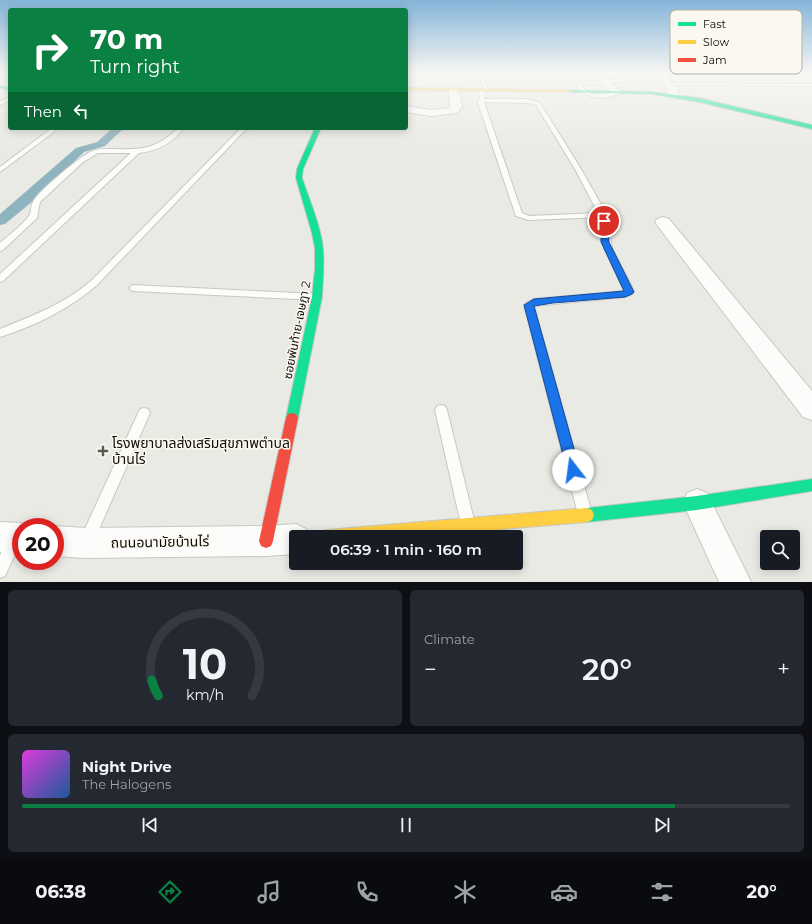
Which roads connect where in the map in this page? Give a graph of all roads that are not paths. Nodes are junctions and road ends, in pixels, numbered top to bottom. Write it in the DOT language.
graph roads {
  1 [pos="455,99"];
  2 [pos="694,99"];
  3 [pos="481,100"];
  4 [pos="408,109"];
  5 [pos="812,127"];
  6 [pos="53,130"];
  7 [pos="179,130"];
  8 [pos="242,130"];
  9 [pos="317,130"];
  10 [pos="136,152"];
  11 [pos="0,170"];
  12 [pos="604,221"];
  13 [pos="663,222"];
  14 [pos="0,248"];
  15 [pos="0,279"];
  16 [pos="133,288"];
  17 [pos="317,297"];
  18 [pos="0,332"];
  19 [pos="812,409"];
  20 [pos="441,410"];
  21 [pos="144,413"];
  22 [pos="812,485"];
  23 [pos="697,503"];
  24 [pos="585,515"];
  25 [pos="468,526"];
  26 [pos="416,530"];
  27 [pos="12,538"];
  28 [pos="289,539"];
  29 [pos="266,541"];
  30 [pos="64,542"];
  31 [pos="86,543"];
  32 [pos="0,571"];
  33 [pos="735,582"];
  1 -- 4 [label="street"];
  2 -- 5 [label="street"];
  3 -- 3 [label="lane"];
  6 -- 11 [label="lane"];
  7 -- 10 [label="lane"];
  8 -- 18 [label="lane"];
  9 -- 17 [label="street, ซอยพันท้าย-เจษฎา 2"];
  10 -- 14 [label="lane"];
  10 -- 15 [label="lane"];
  12 -- 24 [label="lane"];
  13 -- 19 [label="street"];
  16 -- 17 [label="lane"];
  17 -- 29 [label="street, ซอยพันท้าย-เจษฎา 2"];
  20 -- 25 [label="lane"];
  21 -- 31 [label="lane"];
  22 -- 23 [label="street"];
  23 -- 24 [label="street"];
  23 -- 33 [label="street"];
  24 -- 25 [label="street"];
  25 -- 26 [label="street"];
  27 -- 32 [label="lane"];
  28 -- 29 [label="street, ถนนอนามัยบ้านไร่"];
  29 -- 31 [label="street, ถนนอนามัยบ้านไร่"];
  30 -- 31 [label="street, ถนนอนามัยบ้านไร่"];
}
